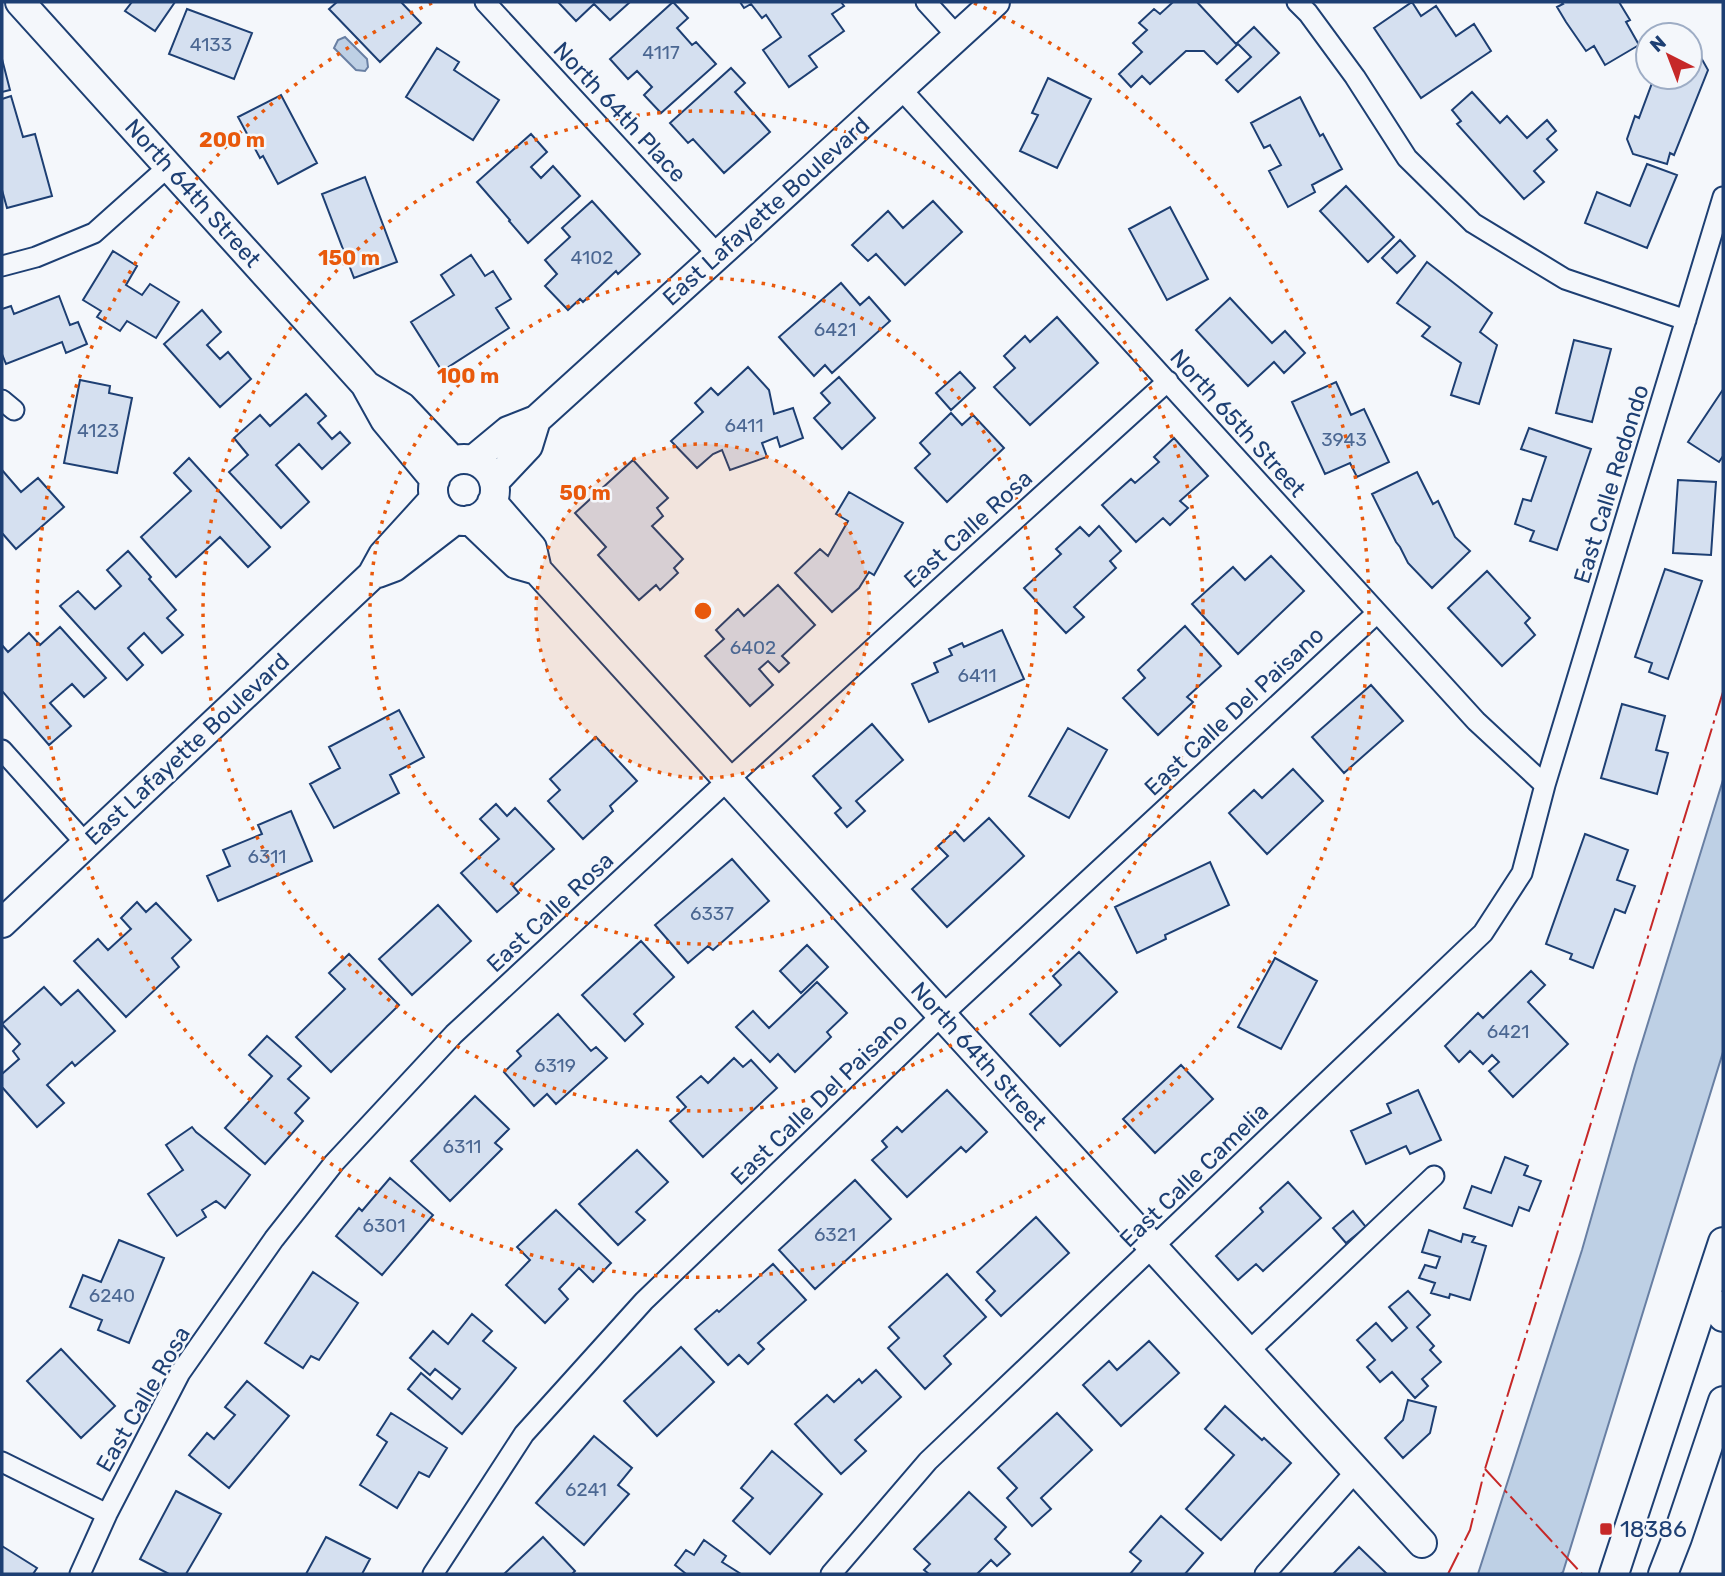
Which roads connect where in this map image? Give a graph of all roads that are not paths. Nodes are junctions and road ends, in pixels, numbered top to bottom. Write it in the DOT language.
graph roads {
  1 [pos="20,2"];
  2 [pos="485,2"];
  3 [pos="926,2"];
  4 [pos="995,2"];
  5 [pos="1297,2"];
  6 [pos="957,36"];
  7 [pos="900,88"];
  8 [pos="169,166"];
  9 [pos="1723,197"];
  10 [pos="718,255"];
  11 [pos="2,266"];
  12 [pos="1686,320"];
  13 [pos="1168,381"];
  14 [pos="536,419"];
  15 [pos="449,475"];
  16 [pos="493,492"];
  17 [pos="462,520"];
  18 [pos="537,570"];
  19 [pos="372,575"];
  20 [pos="1377,613"];
  21 [pos="2,750"];
  22 [pos="728,780"];
  23 [pos="1545,785"];
  24 [pos="87,845"];
  25 [pos="2,923"];
  26 [pos="942,1015"];
  27 [pos="1434,1176"];
  28 [pos="1723,1242"];
  29 [pos="1154,1248"];
  30 [pos="1706,1294"];
  31 [pos="1723,1317"];
  32 [pos="1248,1352"];
  33 [pos="1723,1401"];
  34 [pos="2,1462"];
  35 [pos="1356,1471"];
  36 [pos="107,1514"];
  37 [pos="1422,1543"];
  38 [pos="80,1574"];
  39 [pos="433,1574"];
  40 [pos="831,1574"];
  41 [pos="1265,1574"];
  42 [pos="1615,1574"];
  43 [pos="1663,1574"];
  1 -- 8 [label="street, North 64th Street"];
  2 -- 10 [label="street, North 64th Place"];
  3 -- 6 [label="street"];
  4 -- 6 [label="street, East Lafayette Boulevard"];
  5 -- 12 [label="street"];
  6 -- 7 [label="street, East Lafayette Boulevard"];
  7 -- 10 [label="street, East Lafayette Boulevard"];
  7 -- 13 [label="street, North 65th Street"];
  8 -- 11 [label="street"];
  8 -- 15 [label="street, North 64th Street"];
  9 -- 12 [label="street, East Calle Redondo"];
  10 -- 14 [label="street, East Lafayette Boulevard"];
  12 -- 23 [label="street, East Calle Redondo"];
  13 -- 20 [label="street, North 65th Street"];
  13 -- 22 [label="street, East Calle Rosa"];
  14 -- 15 [label="street, East Lafayette Boulevard"];
  14 -- 16 [label="street, East Lafayette Boulevard"];
  15 -- 16 [label="street"];
  15 -- 17 [label="street"];
  15 -- 19 [label="street, East Lafayette Boulevard"];
  16 -- 17 [label="street"];
  16 -- 18 [label="street, North 64th Street"];
  17 -- 18 [label="street, North 64th Street"];
  17 -- 19 [label="street, East Lafayette Boulevard"];
  18 -- 22 [label="street, North 64th Street"];
  19 -- 24 [label="street, East Lafayette Boulevard"];
  20 -- 23 [label="street, North 65th Street"];
  20 -- 26 [label="street, East Calle Del Paisano"];
  21 -- 24 [label="street"];
  22 -- 26 [label="street, North 64th Street"];
  22 -- 36 [label="street, East Calle Rosa"];
  23 -- 29 [label="street, East Calle Camelia"];
  24 -- 25 [label="street, East Lafayette Boulevard"];
  26 -- 29 [label="street, North 64th Street"];
  26 -- 39 [label="street, East Calle Del Paisano"];
  27 -- 32 [label="street"];
  28 -- 30 [label="street"];
  29 -- 32 [label="street, North 64th Street"];
  29 -- 40 [label="street, East Calle Camelia"];
  30 -- 31 [label="street"];
  30 -- 42 [label="street"];
  32 -- 35 [label="street, North 64th Street"];
  33 -- 43 [label="street"];
  34 -- 36 [label="street"];
  35 -- 37 [label="street, North 64th Street"];
  35 -- 41 [label="street"];
  36 -- 38 [label="street, East Calle Rosa"];
}
